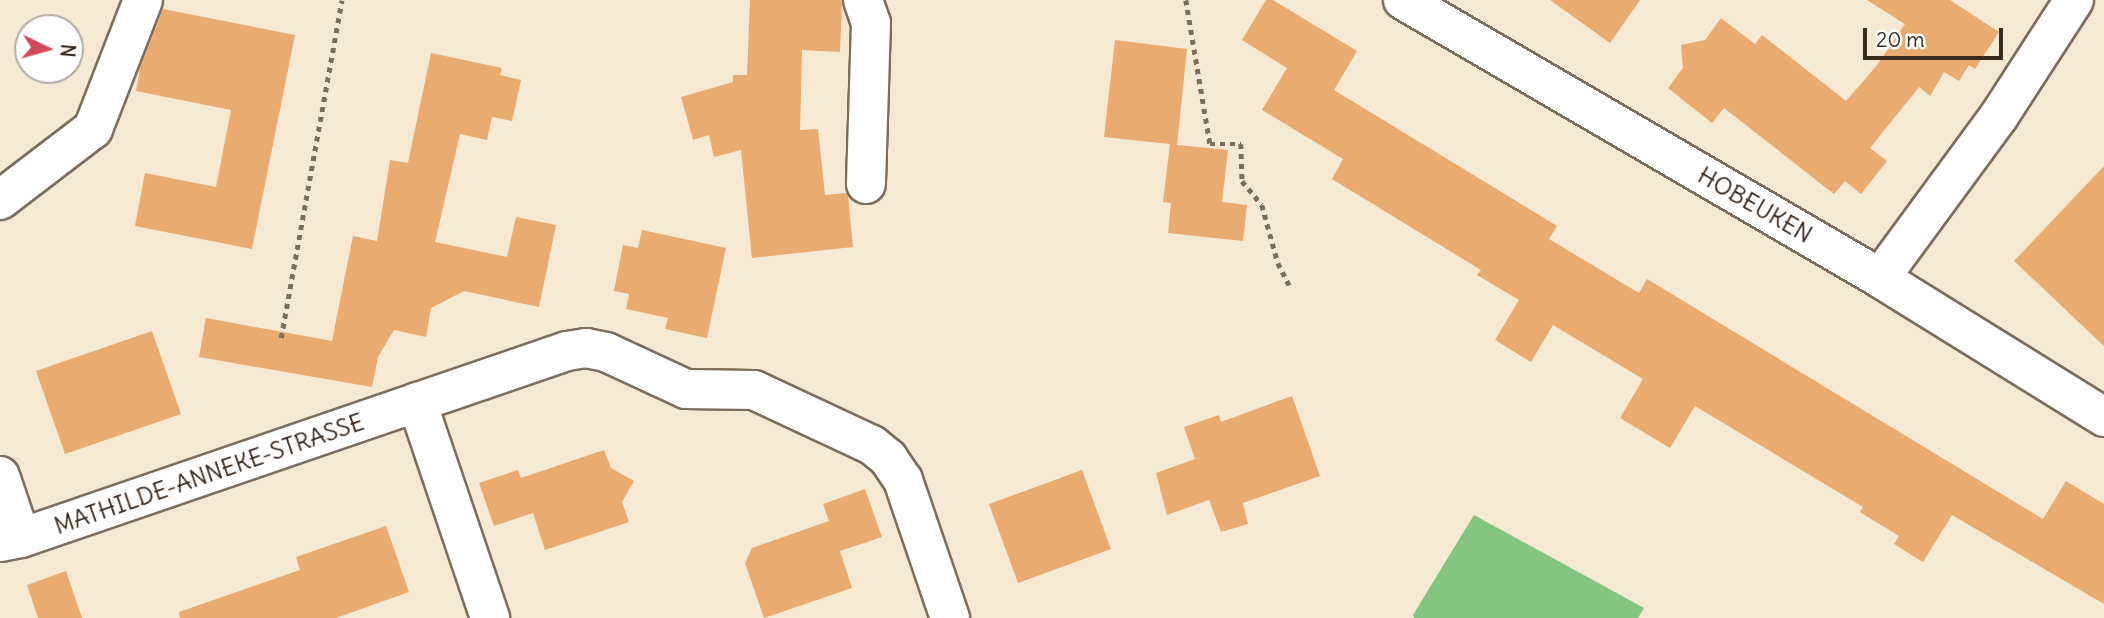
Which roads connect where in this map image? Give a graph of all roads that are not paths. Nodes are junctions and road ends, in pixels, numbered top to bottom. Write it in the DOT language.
graph roads {
  1 [pos="143,0"];
  2 [pos="863,0"];
  3 [pos="1403,0"];
  4 [pos="2074,0"];
  5 [pos="866,184"];
  6 [pos="0,200"];
  7 [pos="1880,278"];
  8 [pos="417,402"];
  9 [pos="2104,417"];
  10 [pos="0,476"];
  11 [pos="11,540"];
  12 [pos="490,618"];
  13 [pos="950,618"];
  1 -- 6 [label="street"];
  2 -- 5 [label="street"];
  3 -- 7 [label="street, HOBEUKEN"];
  4 -- 7 [label="street"];
  7 -- 9 [label="street, HOBEUKEN"];
  8 -- 11 [label="street, MATHILDE-ANNEKE-STRASSE"];
  8 -- 12 [label="street"];
  8 -- 13 [label="street, MATHILDE-ANNEKE-STRASSE"];
  10 -- 11 [label="street"];
}
